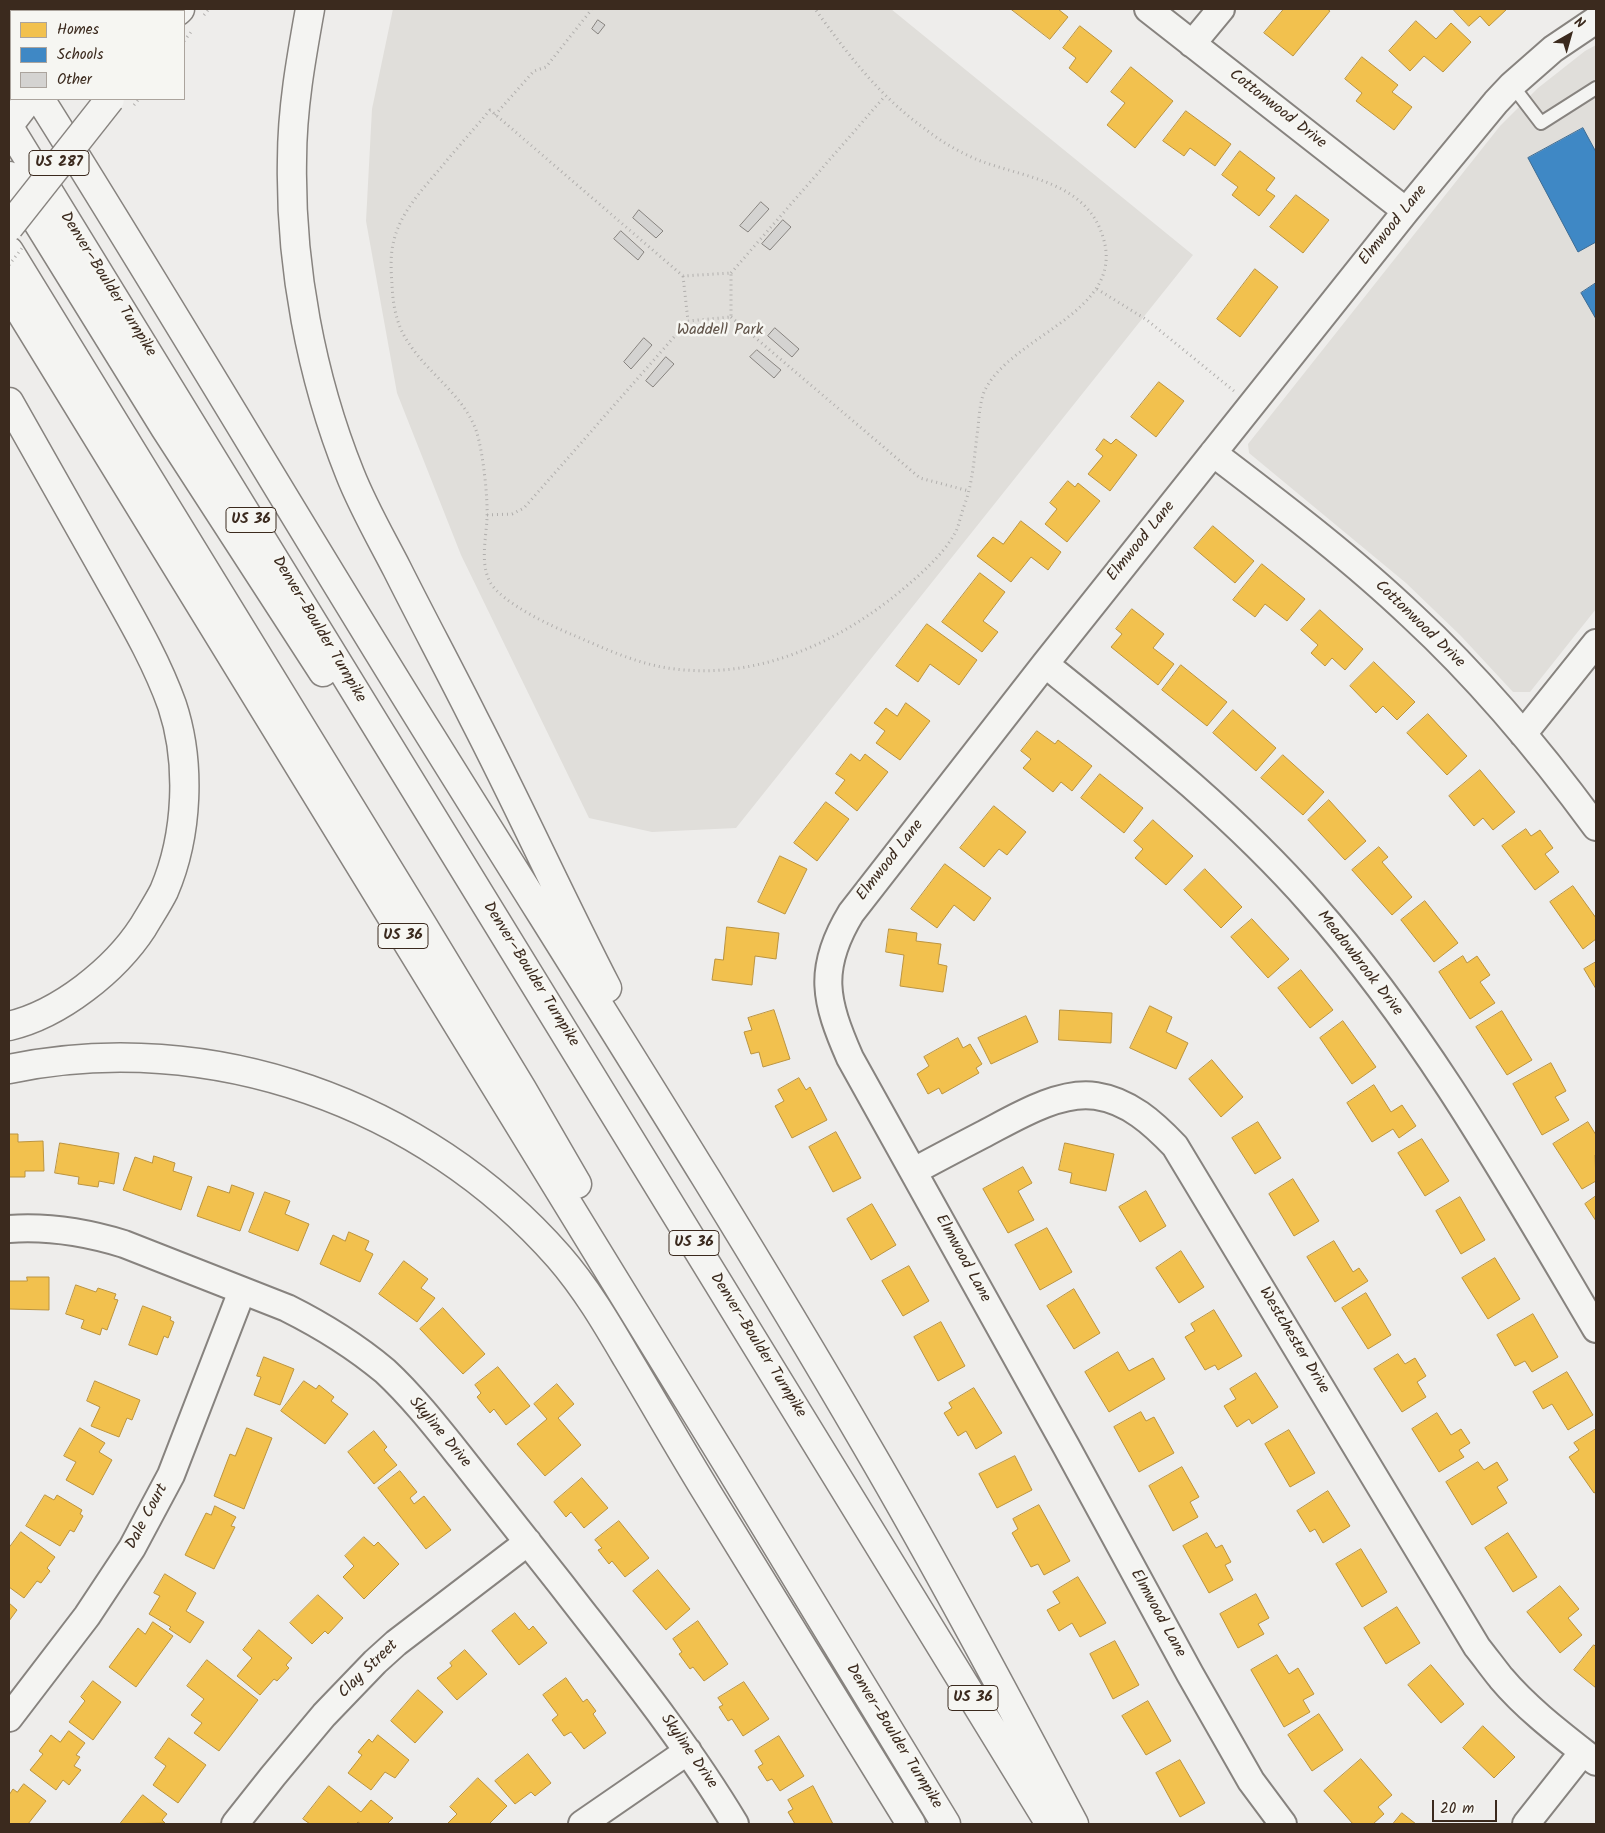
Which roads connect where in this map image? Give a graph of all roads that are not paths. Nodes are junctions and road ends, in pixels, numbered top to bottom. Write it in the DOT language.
graph roads {
  1 [pos="310,9"];
  2 [pos="1148,9"];
  3 [pos="1221,9"];
  4 [pos="1596,21"];
  5 [pos="1192,44"];
  6 [pos="1512,85"];
  7 [pos="1596,88"];
  8 [pos="28,100"];
  9 [pos="41,100"];
  10 [pos="109,100"];
  11 [pos="9,126"];
  12 [pos="9,176"];
  13 [pos="1406,211"];
  14 [pos="9,227"];
  15 [pos="9,251"];
  16 [pos="9,293"];
  17 [pos="9,402"];
  18 [pos="1213,453"];
  19 [pos="1596,643"];
  20 [pos="1045,664"];
  21 [pos="1523,734"];
  22 [pos="1596,827"];
  23 [pos="492,913"];
  24 [pos="9,1026"];
  25 [pos="9,1069"];
  26 [pos="698,1162"];
  27 [pos="914,1171"];
  28 [pos="9,1229"];
  29 [pos="242,1291"];
  30 [pos="1596,1329"];
  31 [pos="528,1542"];
  32 [pos="896,1572"];
  33 [pos="797,1579"];
  34 [pos="9,1718"];
  35 [pos="688,1751"];
  36 [pos="1590,1757"];
  37 [pos="235,1824"];
  38 [pos="582,1824"];
  39 [pos="736,1824"];
  40 [pos="911,1824"];
  41 [pos="946,1824"];
  42 [pos="1029,1824"];
  43 [pos="1050,1824"];
  44 [pos="1074,1824"];
  45 [pos="1283,1824"];
  46 [pos="1526,1824"];
  1 -- 26 [label="main road"];
  2 -- 5 [label="street, Cottonwood Drive"];
  3 -- 5 [label="street"];
  4 -- 6 [label="street, Elmwood Lane"];
  5 -- 13 [label="street, Cottonwood Drive"];
  6 -- 7 [label="lane"];
  6 -- 13 [label="street, Elmwood Lane"];
  8 -- 11 [label="main road"];
  9 -- 26 [label="main road"];
  10 -- 14 [label="main road, US 287, bridge"];
  11 -- 23 [label="main road, Denver–Boulder Turnpike / US 36"];
  12 -- 23 [label="main road"];
  13 -- 18 [label="street, Elmwood Lane"];
  15 -- 33 [label="main road"];
  16 -- 33 [label="main road, Denver–Boulder Turnpike / US 36"];
  17 -- 24 [label="main road"];
  18 -- 20 [label="street, Elmwood Lane"];
  18 -- 21 [label="street, Cottonwood Drive"];
  19 -- 21 [label="street"];
  20 -- 27 [label="street, Elmwood Lane"];
  20 -- 30 [label="street, Meadowbrook Drive"];
  21 -- 22 [label="street, Cottonwood Drive"];
  23 -- 32 [label="main road, Denver–Boulder Turnpike / US 36"];
  25 -- 40 [label="main road"];
  26 -- 44 [label="main road"];
  27 -- 36 [label="street, Westchester Drive"];
  27 -- 45 [label="street, Elmwood Lane"];
  28 -- 29 [label="street, Skyline Drive"];
  29 -- 31 [label="street, Skyline Drive"];
  29 -- 34 [label="street, Dale Court"];
  31 -- 35 [label="street, Skyline Drive"];
  31 -- 37 [label="street, Clay Street"];
  32 -- 42 [label="main road"];
  32 -- 43 [label="main road, Denver–Boulder Turnpike / US 36"];
  33 -- 41 [label="main road, Denver–Boulder Turnpike / US 36"];
  35 -- 38 [label="street"];
  35 -- 39 [label="street, Skyline Drive"];
  36 -- 46 [label="street"];
}
